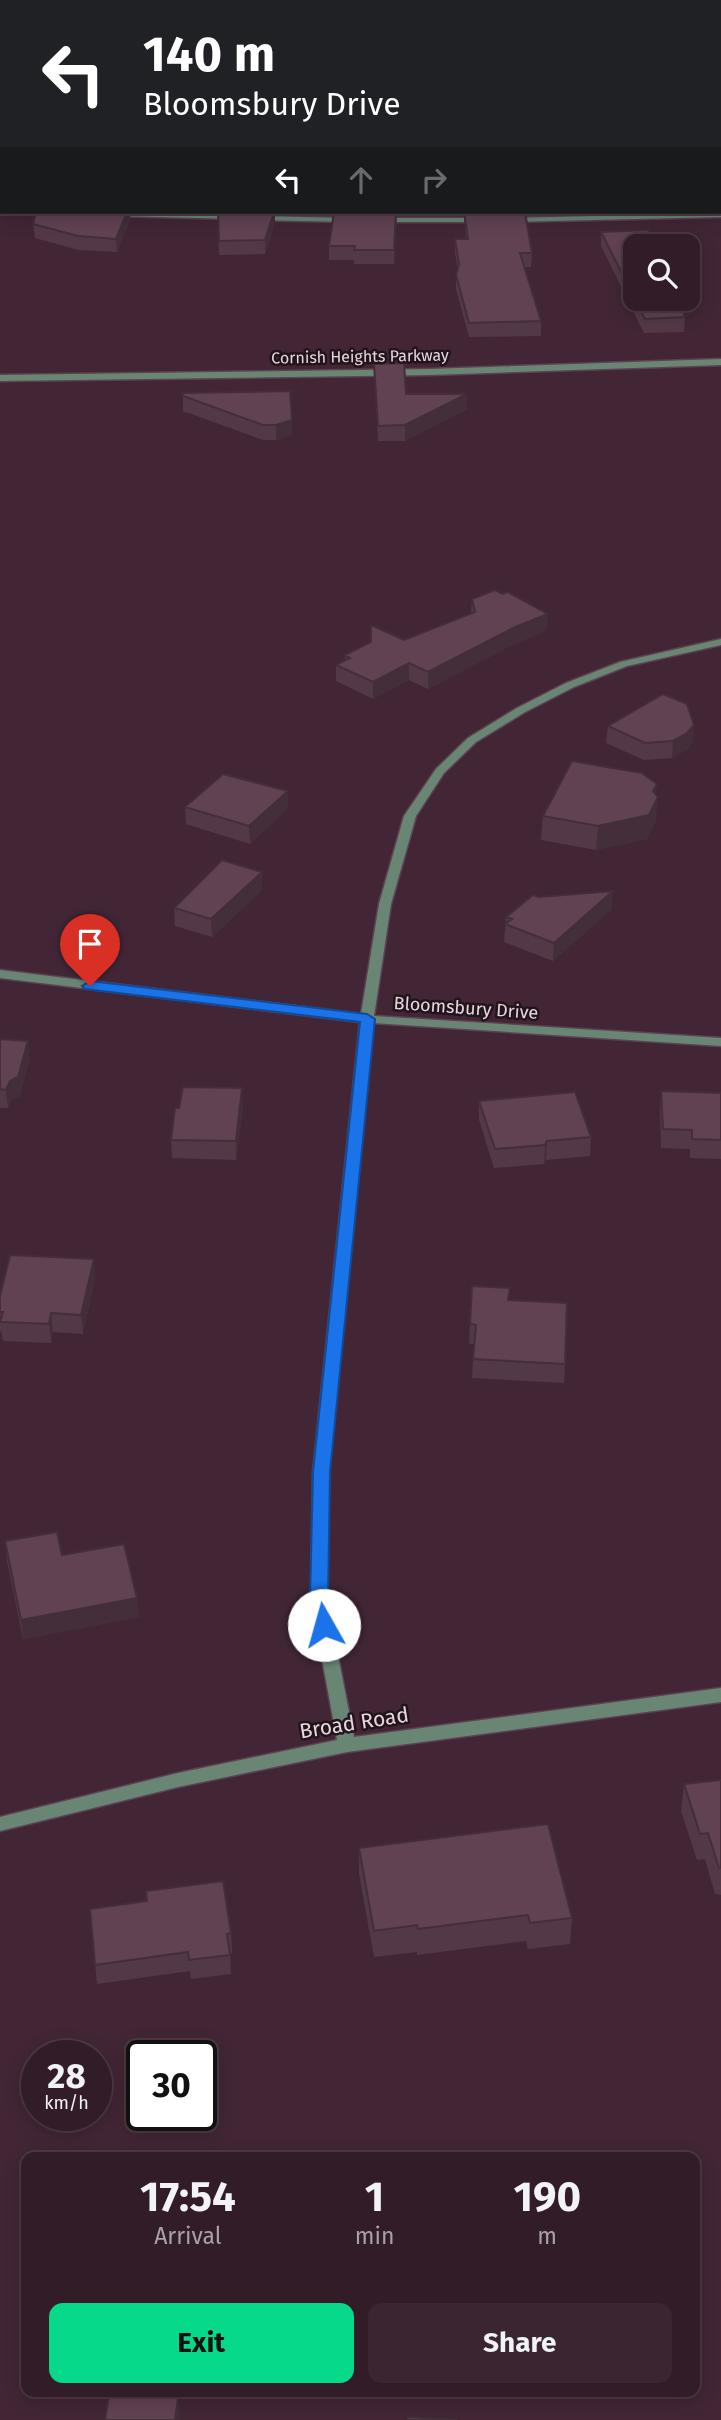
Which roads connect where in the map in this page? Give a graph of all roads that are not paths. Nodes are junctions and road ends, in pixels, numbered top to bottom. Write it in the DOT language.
graph roads {
  1 [pos="110,214"];
  2 [pos="598,215"];
  3 [pos="721,215"];
  4 [pos="361,220"];
  5 [pos="374,220"];
  6 [pos="490,220"];
  7 [pos="503,220"];
  8 [pos="721,362"];
  9 [pos="0,378"];
  10 [pos="721,642"];
  11 [pos="0,974"];
  12 [pos="367,1019"];
  13 [pos="721,1042"];
  14 [pos="721,1695"];
  15 [pos="347,1745"];
  16 [pos="0,1824"];
  1 -- 4 [label="street"];
  2 -- 3 [label="street"];
  2 -- 7 [label="street"];
  5 -- 6 [label="street"];
  8 -- 9 [label="street, Cornish Heights Parkway"];
  10 -- 12 [label="street"];
  11 -- 12 [label="street, Bloomsbury Drive"];
  12 -- 13 [label="street, Bloomsbury Drive"];
  12 -- 15 [label="street"];
  14 -- 15 [label="street, Broad Road"];
  15 -- 16 [label="street, Broad Road"];
}
